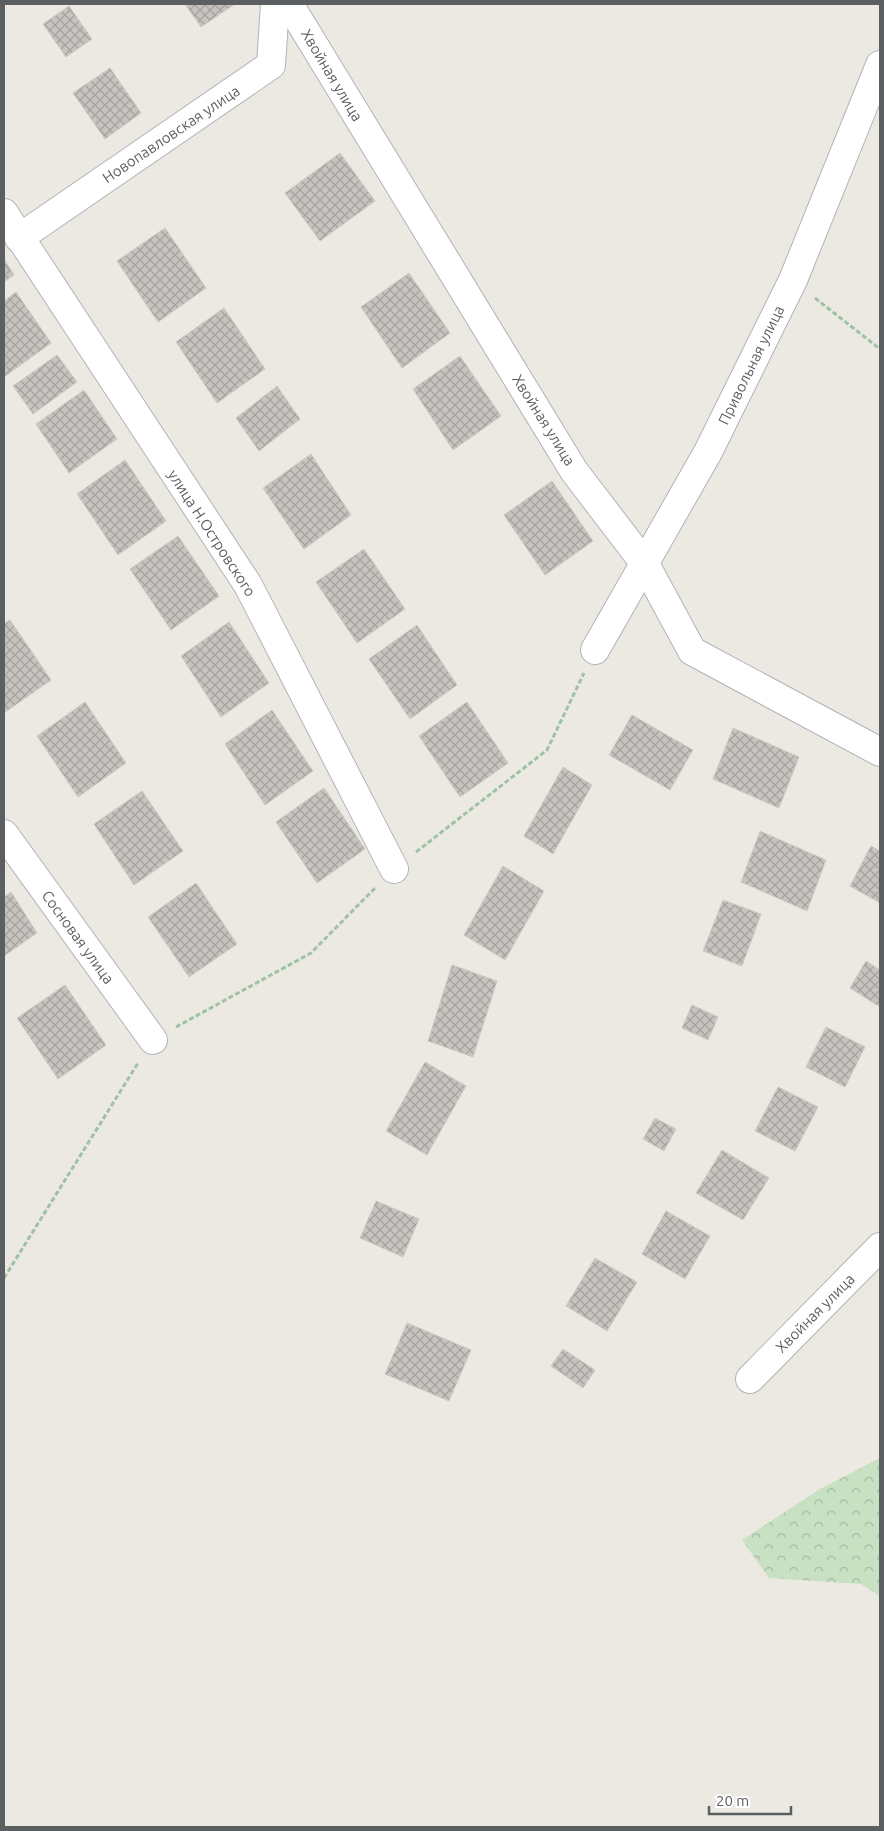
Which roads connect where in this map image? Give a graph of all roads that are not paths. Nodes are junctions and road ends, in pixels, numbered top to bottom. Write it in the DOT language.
graph roads {
  1 [pos="275,4"];
  2 [pos="289,4"];
  3 [pos="880,65"];
  4 [pos="4,213"];
  5 [pos="19,238"];
  6 [pos="645,564"];
  7 [pos="595,650"];
  8 [pos="880,752"];
  9 [pos="4,834"];
  10 [pos="394,869"];
  11 [pos="153,1040"];
  12 [pos="880,1247"];
  13 [pos="750,1379"];
  1 -- 5 [label="street, Новопавловская улица"];
  2 -- 6 [label="street, Хвойная улица"];
  3 -- 6 [label="street, Привольная улица"];
  4 -- 5 [label="street, улица Н.Островского"];
  5 -- 10 [label="street, улица Н.Островского"];
  6 -- 7 [label="street, Привольная улица"];
  6 -- 8 [label="street, Хвойная улица"];
  9 -- 11 [label="street, Сосновая улица"];
  12 -- 13 [label="street, Хвойная улица"];
}
